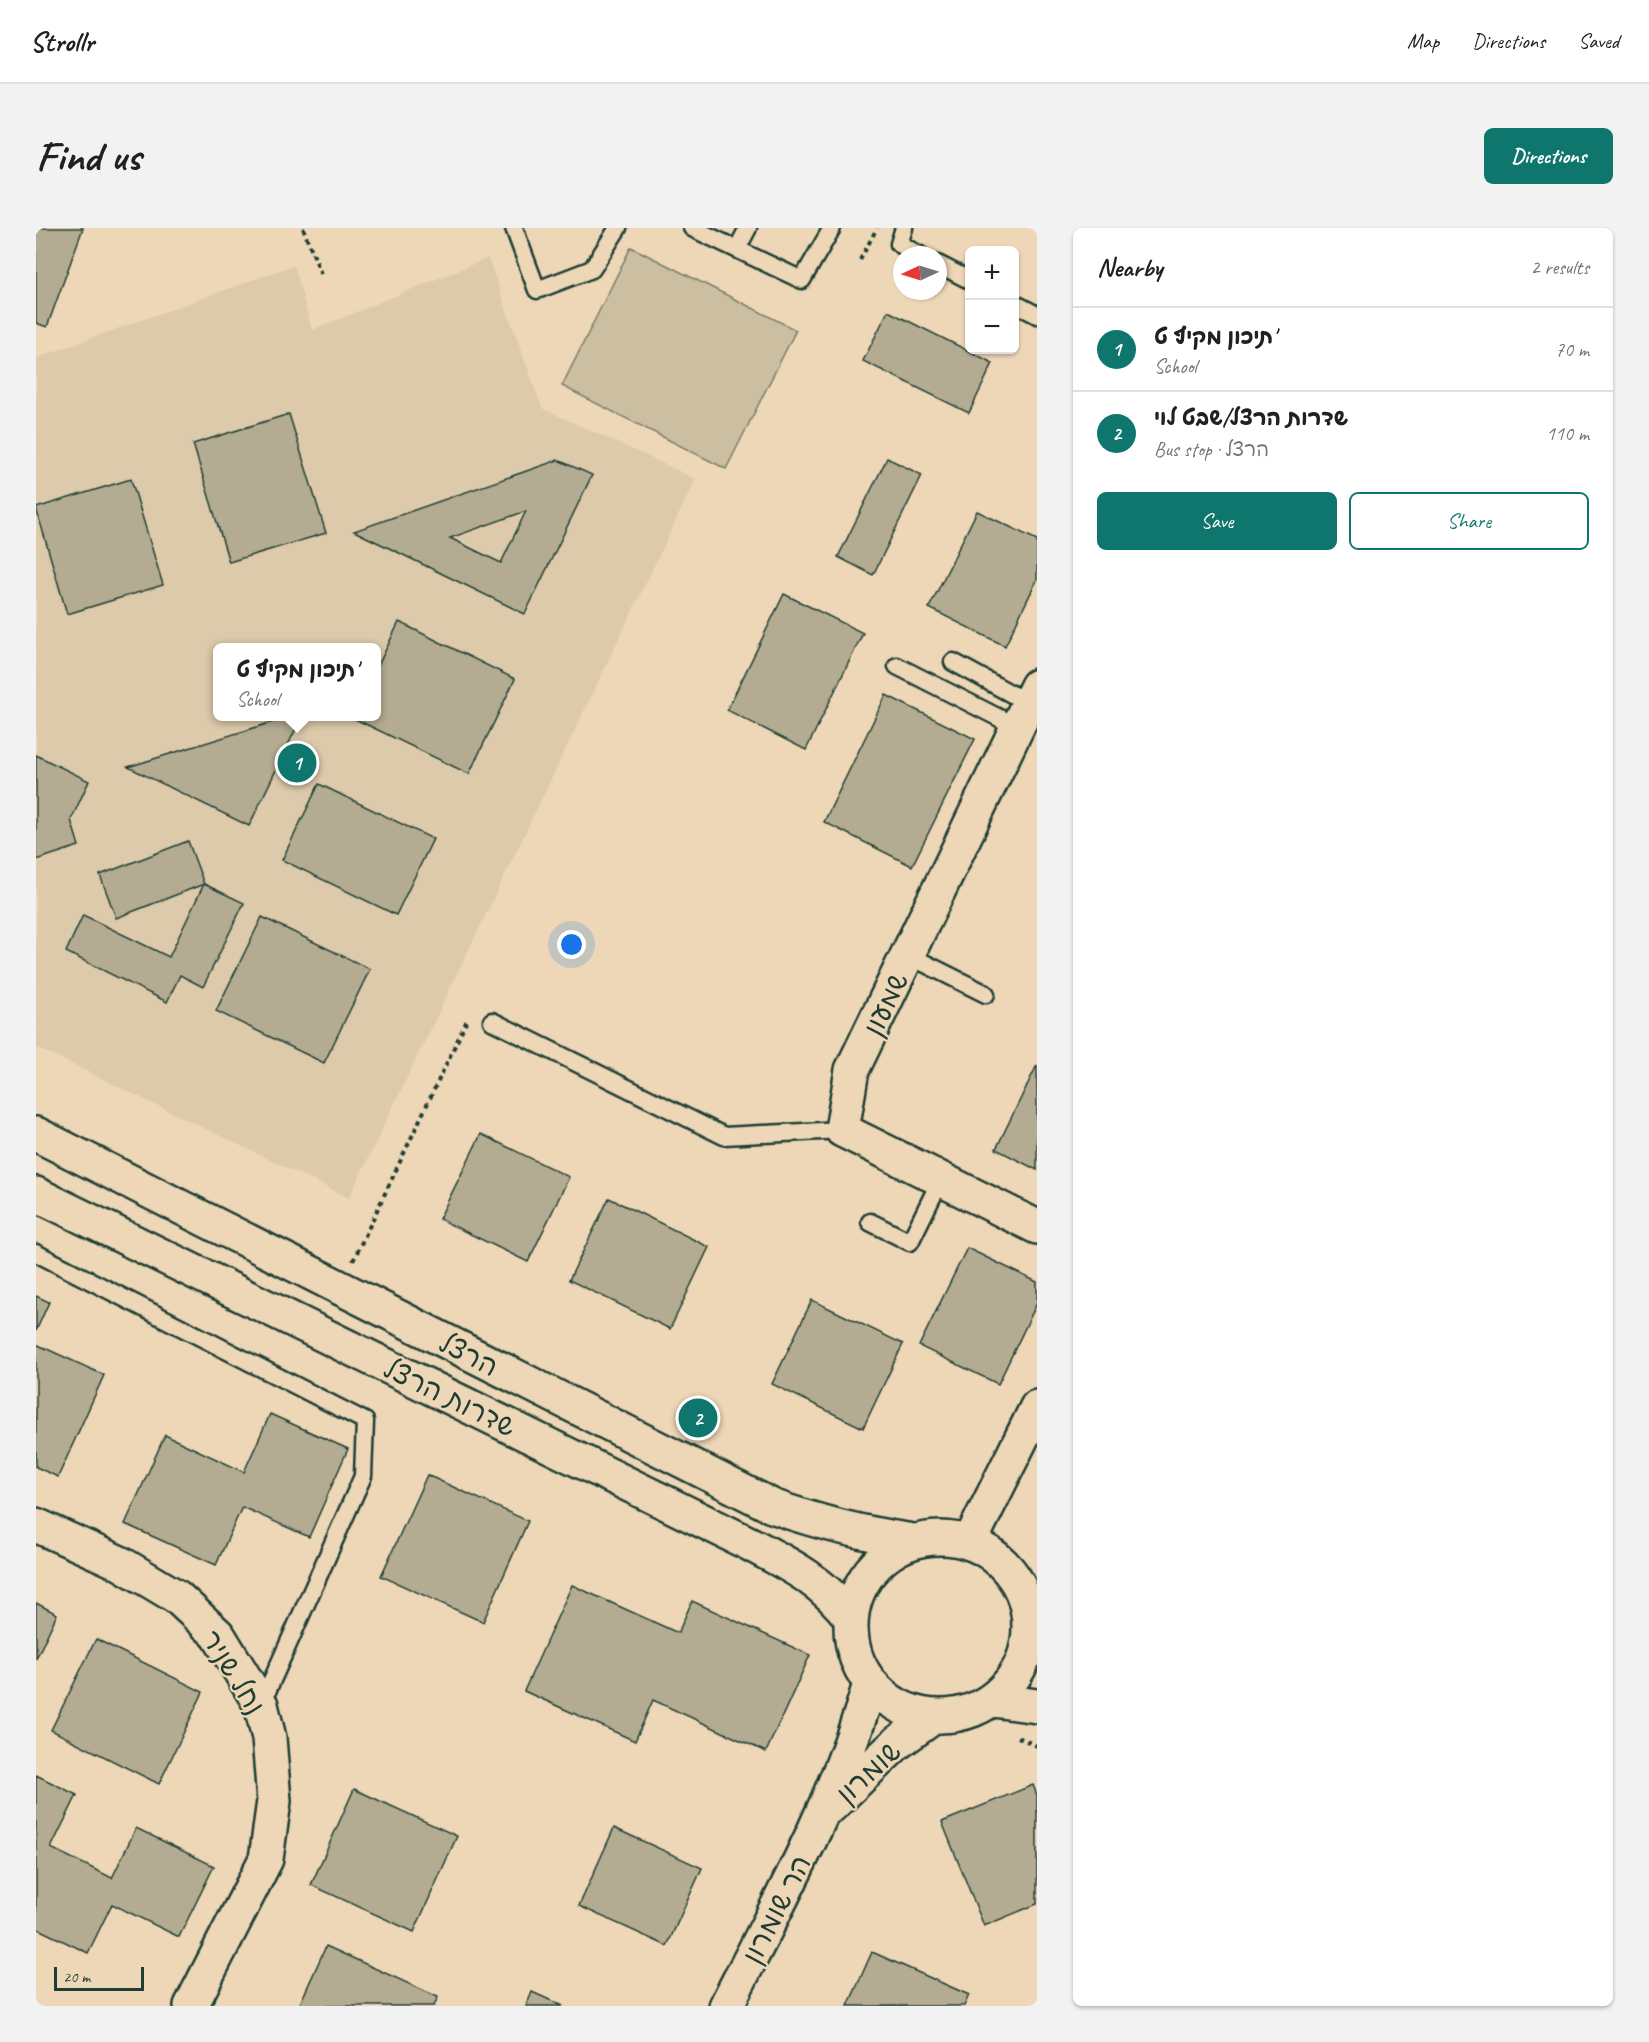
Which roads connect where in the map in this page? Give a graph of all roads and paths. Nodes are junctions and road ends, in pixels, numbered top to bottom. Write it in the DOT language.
graph roads {
  1 [pos="303,228"];
  2 [pos="514,228"];
  3 [pos="618,228"];
  4 [pos="692,228"];
  5 [pos="748,228"];
  6 [pos="832,228"];
  7 [pos="877,228"];
  8 [pos="904,228"];
  9 [pos="903,246"];
  10 [pos="737,249"];
  11 [pos="860,260"];
  12 [pos="947,269"];
  13 [pos="321,274"];
  14 [pos="965,278"];
  15 [pos="1019,306"];
  16 [pos="1037,315"];
  17 [pos="952,662"];
  18 [pos="897,666"];
  19 [pos="1028,711"];
  20 [pos="910,953"];
  21 [pos="986,994"];
  22 [pos="472,1010"];
  23 [pos="492,1021"];
  24 [pos="842,1130"];
  25 [pos="36,1134"];
  26 [pos="941,1179"];
  27 [pos="36,1194"];
  28 [pos="870,1222"];
  29 [pos="1037,1227"];
  30 [pos="36,1253"];
  31 [pos="340,1289"];
  32 [pos="1037,1407"];
  33 [pos="36,1525"];
  34 [pos="914,1541"];
  35 [pos="970,1542"];
  36 [pos="851,1618"];
  37 [pos="1033,1640"];
  38 [pos="870,1684"];
  39 [pos="993,1700"];
  40 [pos="261,1705"];
  41 [pos="1037,1706"];
  42 [pos="933,1717"];
  43 [pos="825,1811"];
  44 [pos="191,2006"];
  45 [pos="726,2006"];
  1 -- 13 [label="path"];
  2 -- 3 [label="lane"];
  4 -- 10 [label="lane"];
  5 -- 10 [label="lane"];
  6 -- 10 [label="lane"];
  7 -- 11 [label="path"];
  8 -- 9 [label="lane"];
  12 -- 14 [label="lane"];
  15 -- 16 [label="lane"];
  17 -- 19 [label="lane"];
  18 -- 19 [label="lane"];
  19 -- 20 [label="main road, שמעון"];
  20 -- 21 [label="lane"];
  20 -- 24 [label="main road, שמעון"];
  22 -- 31 [label="path"];
  23 -- 24 [label="lane"];
  24 -- 26 [label="main road"];
  25 -- 31 [label="main road, הרצל"];
  26 -- 28 [label="lane"];
  26 -- 29 [label="main road"];
  27 -- 36 [label="main road, שדרות הרצל"];
  30 -- 40 [label="lane"];
  31 -- 34 [label="main road, הרצל"];
  32 -- 35 [label="main road"];
  33 -- 40 [label="main road, נחל שניר"];
  34 -- 35 [label="main road"];
  34 -- 36 [label="main road"];
  35 -- 37 [label="main road"];
  36 -- 38 [label="main road"];
  37 -- 39 [label="main road"];
  38 -- 42 [label="main road"];
  38 -- 43 [label="main road, שומרון"];
  39 -- 41 [label="main road"];
  39 -- 42 [label="main road"];
  40 -- 44 [label="main road, נחל שניר"];
  42 -- 43 [label="main road, שומרון"];
  43 -- 45 [label="main road, הר שומרון"];
}
